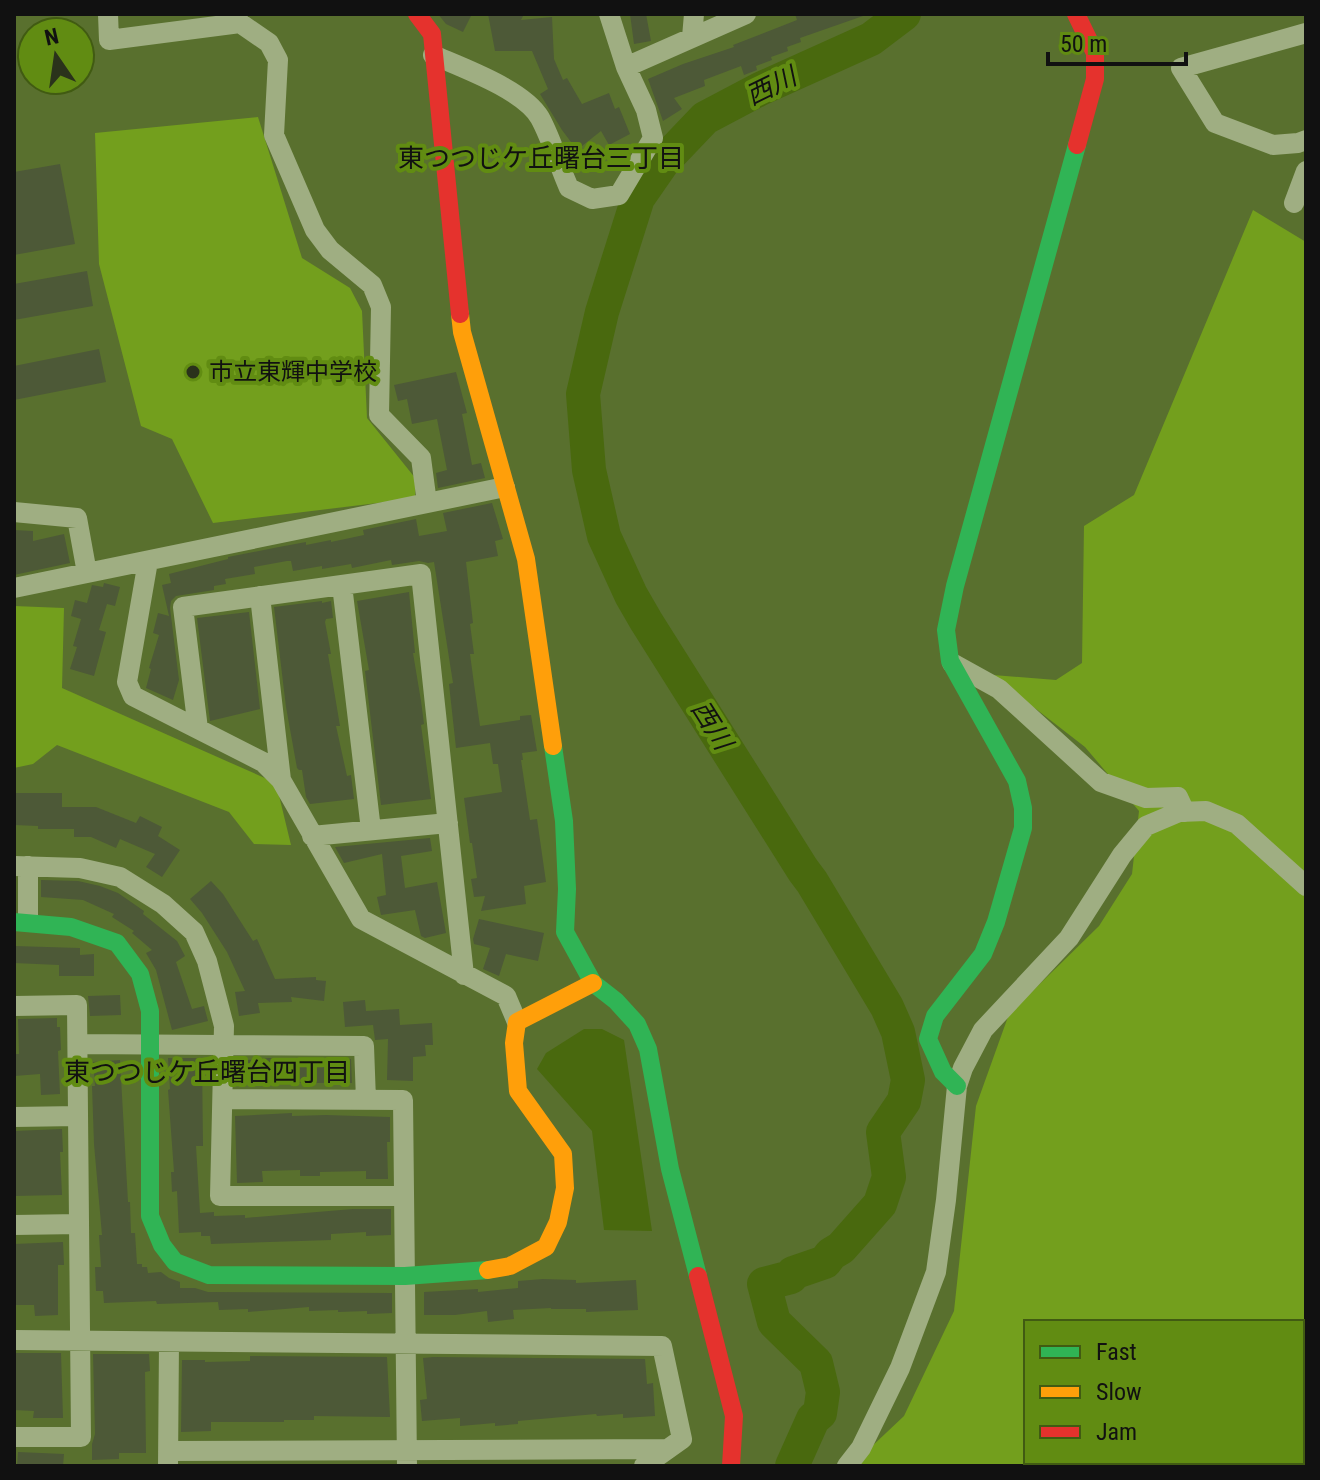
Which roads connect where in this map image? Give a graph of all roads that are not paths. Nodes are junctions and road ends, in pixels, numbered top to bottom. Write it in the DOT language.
graph roads {
  1 [pos="108,14"];
  2 [pos="417,14"];
  3 [pos="609,14"];
  4 [pos="694,14"];
  5 [pos="746,14"];
  6 [pos="1076,14"];
  7 [pos="237,18"];
  8 [pos="1306,33"];
  9 [pos="692,37"];
  10 [pos="433,55"];
  11 [pos="626,67"];
  12 [pos="1306,140"];
  13 [pos="1306,171"];
  14 [pos="1294,203"];
  15 [pos="505,487"];
  16 [pos="427,503"];
  17 [pos="14,512"];
  18 [pos="148,561"];
  19 [pos="87,573"];
  20 [pos="342,585"];
  21 [pos="14,588"];
  22 [pos="260,596"];
  23 [pos="950,661"];
  24 [pos="198,729"];
  25 [pos="281,780"];
  26 [pos="1185,812"];
  27 [pos="448,823"];
  28 [pos="371,830"];
  29 [pos="312,836"];
  30 [pos="21,866"];
  31 [pos="1306,886"];
  32 [pos="21,922"];
  33 [pos="464,975"];
  34 [pos="593,983"];
  35 [pos="14,1006"];
  36 [pos="517,1022"];
  37 [pos="78,1044"];
  38 [pos="150,1045"];
  39 [pos="224,1045"];
  40 [pos="957,1086"];
  41 [pos="223,1099"];
  42 [pos="366,1100"];
  43 [pos="78,1116"];
  44 [pos="14,1117"];
  45 [pos="404,1196"];
  46 [pos="79,1224"];
  47 [pos="14,1225"];
  48 [pos="405,1276"];
  49 [pos="14,1340"];
  50 [pos="80,1341"];
  51 [pos="169,1342"];
  52 [pos="406,1344"];
  53 [pos="14,1437"];
  54 [pos="667,1449"];
  55 [pos="407,1458"];
  56 [pos="168,1459"];
  57 [pos="644,1466"];
  58 [pos="731,1466"];
  59 [pos="847,1466"];
  1 -- 7 [label="street"];
  2 -- 10 [label="street"];
  3 -- 11 [label="street"];
  4 -- 9 [label="street"];
  5 -- 9 [label="street"];
  6 -- 23 [label="street"];
  7 -- 16 [label="street"];
  8 -- 12 [label="street"];
  9 -- 11 [label="street"];
  10 -- 11 [label="street"];
  10 -- 15 [label="street"];
  13 -- 14 [label="street"];
  15 -- 16 [label="street"];
  15 -- 34 [label="street"];
  16 -- 18 [label="street"];
  17 -- 19 [label="street"];
  18 -- 19 [label="street"];
  18 -- 24 [label="street"];
  19 -- 21 [label="street"];
  20 -- 22 [label="street"];
  20 -- 27 [label="street"];
  20 -- 28 [label="street"];
  22 -- 24 [label="street"];
  22 -- 25 [label="street"];
  23 -- 26 [label="street"];
  23 -- 40 [label="street"];
  24 -- 25 [label="street"];
  25 -- 29 [label="street"];
  26 -- 31 [label="street"];
  26 -- 40 [label="street"];
  27 -- 28 [label="street"];
  27 -- 33 [label="street"];
  28 -- 29 [label="street"];
  29 -- 33 [label="street"];
  30 -- 32 [label="street"];
  30 -- 39 [label="street"];
  32 -- 38 [label="street"];
  33 -- 36 [label="street"];
  34 -- 36 [label="street"];
  34 -- 58 [label="street"];
  35 -- 37 [label="street"];
  36 -- 48 [label="street"];
  37 -- 38 [label="street"];
  37 -- 43 [label="street"];
  38 -- 39 [label="street"];
  38 -- 48 [label="street"];
  39 -- 41 [label="street"];
  39 -- 42 [label="street"];
  40 -- 59 [label="street"];
  41 -- 42 [label="street"];
  41 -- 45 [label="street"];
  42 -- 45 [label="street"];
  43 -- 44 [label="street"];
  43 -- 46 [label="street"];
  45 -- 48 [label="street"];
  46 -- 47 [label="street"];
  46 -- 50 [label="street"];
  48 -- 52 [label="street"];
  49 -- 50 [label="street"];
  50 -- 51 [label="street"];
  50 -- 53 [label="street"];
  51 -- 52 [label="street"];
  51 -- 56 [label="street"];
  52 -- 54 [label="street"];
  52 -- 55 [label="street"];
  54 -- 55 [label="street"];
  54 -- 57 [label="street"];
  55 -- 56 [label="street"];
}
